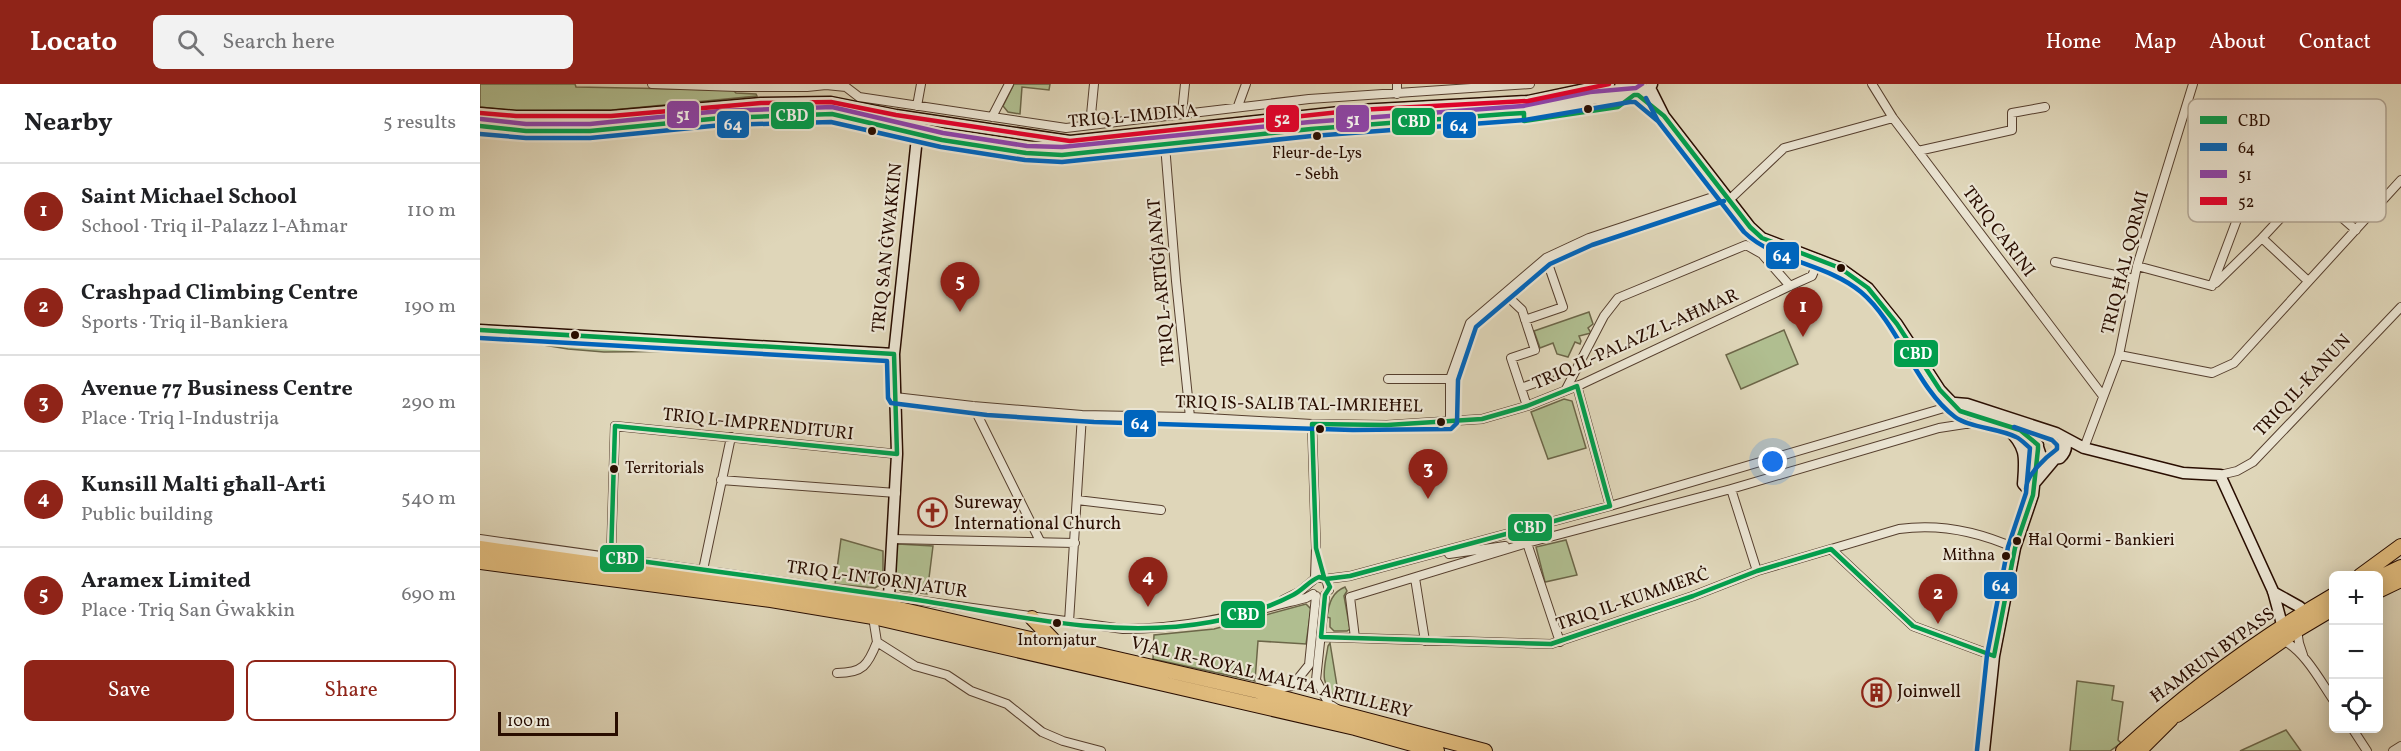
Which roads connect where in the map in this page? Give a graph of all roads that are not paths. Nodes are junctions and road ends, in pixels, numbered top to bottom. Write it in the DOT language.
graph roads {
  1 [pos="652,84"];
  2 [pos="826,84"];
  3 [pos="921,84"];
  4 [pos="1009,84"];
  5 [pos="1094,84"];
  6 [pos="1185,84"];
  7 [pos="1246,84"];
  8 [pos="1396,84"];
  9 [pos="1530,84"];
  10 [pos="1609,84"];
  11 [pos="1622,84"];
  12 [pos="1872,84"];
  13 [pos="2193,84"];
  14 [pos="805,86"];
  15 [pos="844,86"];
  16 [pos="1651,86"];
  17 [pos="1397,94"];
  18 [pos="1634,94"];
  19 [pos="2188,99"];
  20 [pos="2188,99"];
  21 [pos="917,106"];
  22 [pos="1238,106"];
  23 [pos="2045,107"];
  24 [pos="480,113"];
  25 [pos="1182,113"];
  26 [pos="1664,116"];
  27 [pos="992,117"];
  28 [pos="1893,118"];
  29 [pos="920,119"];
  30 [pos="1090,125"];
  31 [pos="480,126"];
  32 [pos="916,135"];
  33 [pos="1165,145"];
  34 [pos="1918,151"];
  35 [pos="2401,180"];
  36 [pos="1725,197"];
  37 [pos="2386,197"];
  38 [pos="2236,222"];
  39 [pos="2277,222"];
  40 [pos="2347,222"];
  41 [pos="2363,222"];
  42 [pos="2356,230"];
  43 [pos="2262,238"];
  44 [pos="1546,258"];
  45 [pos="1819,259"];
  46 [pos="2055,262"];
  47 [pos="2137,266"];
  48 [pos="2134,279"];
  49 [pos="2308,281"];
  50 [pos="1790,286"];
  51 [pos="2212,286"];
  52 [pos="1505,294"];
  53 [pos="2401,307"];
  54 [pos="1525,320"];
  55 [pos="480,330"];
  56 [pos="894,354"];
  57 [pos="2120,355"];
  58 [pos="1549,378"];
  59 [pos="1388,379"];
  60 [pos="1450,379"];
  61 [pos="1577,386"];
  62 [pos="1521,388"];
  63 [pos="1565,391"];
  64 [pos="2103,396"];
  65 [pos="895,398"];
  66 [pos="1953,401"];
  67 [pos="973,406"];
  68 [pos="1527,406"];
  69 [pos="1082,415"];
  70 [pos="1191,417"];
  71 [pos="1450,422"];
  72 [pos="1312,424"];
  73 [pos="2002,425"];
  74 [pos="2056,434"];
  75 [pos="731,437"];
  76 [pos="2038,447"];
  77 [pos="2084,448"];
  78 [pos="2064,453"];
  79 [pos="897,454"];
  80 [pos="2054,460"];
  81 [pos="2220,475"];
  82 [pos="721,480"];
  83 [pos="2030,488"];
  84 [pos="1731,489"];
  85 [pos="896,493"];
  86 [pos="1077,500"];
  87 [pos="1610,506"];
  88 [pos="1161,510"];
  89 [pos="480,539"];
  90 [pos="892,539"];
  91 [pos="1040,541"];
  92 [pos="1075,543"];
  93 [pos="1527,543"];
  94 [pos="2401,546"];
  95 [pos="480,548"];
  96 [pos="1316,548"];
  97 [pos="2015,548"];
  98 [pos="1831,549"];
  99 [pos="2401,555"];
  100 [pos="611,557"];
  101 [pos="1414,559"];
  102 [pos="480,562"];
  103 [pos="2401,567"];
  104 [pos="703,570"];
  105 [pos="1757,571"];
  106 [pos="2367,571"];
  107 [pos="2379,571"];
  108 [pos="2383,572"];
  109 [pos="1350,576"];
  110 [pos="1325,578"];
  111 [pos="1415,578"];
  112 [pos="2401,578"];
  113 [pos="1312,581"];
  114 [pos="2383,585"];
  115 [pos="2383,589"];
  116 [pos="2273,591"];
  117 [pos="1321,594"];
  118 [pos="889,596"];
  119 [pos="2329,604"];
  120 [pos="2329,605"];
  121 [pos="1268,607"];
  122 [pos="2300,607"];
  123 [pos="873,617"];
  124 [pos="1032,618"];
  125 [pos="1069,622"];
  126 [pos="2297,630"];
  127 [pos="2283,634"];
  128 [pos="1321,637"];
  129 [pos="1355,638"];
  130 [pos="1425,640"];
  131 [pos="877,642"];
  132 [pos="1560,642"];
  133 [pos="1059,646"];
  134 [pos="1994,656"];
  135 [pos="2305,659"];
  136 [pos="837,673"];
  137 [pos="1257,691"];
  138 [pos="2329,694"];
  139 [pos="1342,711"];
  140 [pos="2169,715"];
  141 [pos="2355,733"];
  142 [pos="2401,746"];
  143 [pos="1101,751"];
  144 [pos="1437,751"];
  145 [pos="1485,751"];
  146 [pos="1984,751"];
  147 [pos="2114,751"];
  148 [pos="2123,751"];
  149 [pos="2132,751"];
  150 [pos="2139,751"];
  151 [pos="2367,751"];
  152 [pos="2393,751"];
  1 -- 14 [label="street"];
  2 -- 14 [label="street"];
  2 -- 15 [label="street"];
  3 -- 21 [label="street"];
  4 -- 27 [label="street"];
  5 -- 30 [label="street"];
  6 -- 25 [label="street"];
  7 -- 22 [label="street"];
  8 -- 17 [label="street"];
  9 -- 17 [label="street"];
  10 -- 29 [label="main road, TRIQ L-IMDINA"];
  11 -- 18 [label="main road"];
  12 -- 28 [label="street, TRIQ CARINI"];
  13 -- 19 [label="street, TRIQ ĦAL QORMI"];
  15 -- 21 [label="street"];
  16 -- 18 [label="main road"];
  16 -- 26 [label="main road"];
  17 -- 22 [label="street"];
  18 -- 26 [label="main road"];
  18 -- 33 [label="main road, TRIQ L-IMDINA"];
  20 -- 47 [label="street, TRIQ ĦAL QORMI"];
  21 -- 27 [label="street"];
  22 -- 25 [label="street"];
  23 -- 34 [label="street"];
  24 -- 29 [label="main road, TRIQ L-IMDINA"];
  25 -- 30 [label="street"];
  26 -- 36 [label="main road"];
  27 -- 30 [label="street"];
  28 -- 34 [label="street, TRIQ CARINI"];
  28 -- 36 [label="street"];
  29 -- 32 [label="main road, TRIQ SAN ĠWAKKIN"];
  31 -- 32 [label="main road, TRIQ L-IMDINA"];
  32 -- 33 [label="main road, TRIQ L-IMDINA"];
  32 -- 56 [label="main road, TRIQ SAN ĠWAKKIN"];
  33 -- 70 [label="street, TRIQ L-ARTIĠJANAT"];
  34 -- 64 [label="street, TRIQ CARINI"];
  35 -- 37 [label="street"];
  36 -- 44 [label="street"];
  36 -- 45 [label="main road"];
  38 -- 51 [label="street"];
  39 -- 43 [label="street"];
  40 -- 42 [label="street"];
  41 -- 42 [label="street"];
  42 -- 49 [label="street"];
  43 -- 49 [label="street"];
  43 -- 51 [label="street"];
  44 -- 52 [label="street"];
  44 -- 54 [label="street"];
  45 -- 50 [label="street, TRIQ IL-PALAZZ L-AĦMAR"];
  45 -- 66 [label="main road"];
  46 -- 48 [label="street"];
  47 -- 48 [label="street, TRIQ ĦAL QORMI"];
  47 -- 51 [label="street"];
  48 -- 57 [label="street, TRIQ ĦAL QORMI"];
  49 -- 57 [label="street"];
  50 -- 61 [label="street, TRIQ IL-PALAZZ L-AĦMAR"];
  50 -- 63 [label="street"];
  52 -- 54 [label="street"];
  52 -- 60 [label="street"];
  53 -- 81 [label="street, TRIQ IL-KANUN"];
  54 -- 62 [label="street"];
  55 -- 56 [label="main road"];
  56 -- 65 [label="main road, TRIQ SAN ĠWAKKIN"];
  57 -- 64 [label="street, TRIQ ĦAL QORMI"];
  58 -- 62 [label="street"];
  59 -- 60 [label="street"];
  60 -- 71 [label="street"];
  61 -- 63 [label="street, TRIQ IL-PALAZZ L-AĦMAR"];
  61 -- 87 [label="street"];
  62 -- 68 [label="street"];
  63 -- 68 [label="street, TRIQ IL-PALAZZ L-AĦMAR"];
  64 -- 77 [label="street, TRIQ ĦAL QORMI"];
  65 -- 67 [label="street, TRIQ IS-SALIB TAL-IMRIEĦEL"];
  65 -- 79 [label="main road, TRIQ SAN ĠWAKKIN"];
  66 -- 73 [label="main road"];
  66 -- 74 [label="main road, TRIQ IL-KANUN"];
  66 -- 87 [label="street"];
  67 -- 69 [label="street, TRIQ IS-SALIB TAL-IMRIEĦEL"];
  67 -- 91 [label="street"];
  68 -- 71 [label="street, TRIQ IL-PALAZZ L-AĦMAR"];
  69 -- 70 [label="street, TRIQ IS-SALIB TAL-IMRIEĦEL"];
  69 -- 86 [label="street"];
  70 -- 72 [label="street, TRIQ IS-SALIB TAL-IMRIEĦEL"];
  71 -- 72 [label="street, TRIQ IS-SALIB TAL-IMRIEĦEL"];
  72 -- 96 [label="street"];
  73 -- 76 [label="main road"];
  73 -- 83 [label="main road"];
  73 -- 84 [label="street"];
  74 -- 76 [label="main road"];
  74 -- 77 [label="main road, TRIQ IL-KANUN"];
  74 -- 78 [label="main road"];
  75 -- 79 [label="street, TRIQ L-IMPRENDITURI"];
  75 -- 82 [label="street"];
  75 -- 100 [label="street, TRIQ L-IMPRENDITURI"];
  76 -- 80 [label="main road"];
  76 -- 83 [label="main road"];
  77 -- 78 [label="main road, TRIQ IL-KANUN"];
  77 -- 81 [label="main road, TRIQ IL-KANUN"];
  78 -- 80 [label="main road"];
  79 -- 85 [label="main road, TRIQ SAN ĠWAKKIN"];
  80 -- 83 [label="main road"];
  81 -- 116 [label="main road"];
  82 -- 85 [label="street"];
  82 -- 104 [label="street"];
  83 -- 97 [label="main road"];
  84 -- 93 [label="street"];
  84 -- 105 [label="street"];
  85 -- 90 [label="main road, TRIQ SAN ĠWAKKIN"];
  86 -- 88 [label="street"];
  86 -- 92 [label="street"];
  87 -- 101 [label="street"];
  89 -- 100 [label="street, TRIQ L-INTORNJATUR"];
  90 -- 91 [label="street"];
  90 -- 118 [label="main road, TRIQ SAN ĠWAKKIN"];
  91 -- 92 [label="street"];
  92 -- 125 [label="street"];
  93 -- 101 [label="street"];
  93 -- 111 [label="street"];
  93 -- 132 [label="street"];
  94 -- 106 [label="highway"];
  95 -- 133 [label="highway, VJAL IR-ROYAL MALTA ARTILLERY"];
  96 -- 110 [label="street"];
  96 -- 113 [label="street"];
  97 -- 98 [label="street, TRIQ IL-KUMMERĊ"];
  97 -- 134 [label="main road"];
  98 -- 105 [label="street, TRIQ IL-KUMMERĊ"];
  98 -- 134 [label="street"];
  99 -- 107 [label="highway"];
  100 -- 104 [label="street, TRIQ L-INTORNJATUR"];
  101 -- 109 [label="street"];
  102 -- 123 [label="highway, VJAL IR-ROYAL MALTA ARTILLERY"];
  103 -- 108 [label="highway"];
  104 -- 118 [label="street, TRIQ L-INTORNJATUR"];
  105 -- 132 [label="street, TRIQ IL-KUMMERĊ"];
  109 -- 110 [label="street"];
  109 -- 117 [label="street, TRIQ L-INTORNJATUR"];
  110 -- 113 [label="street"];
  110 -- 117 [label="street"];
  111 -- 129 [label="street"];
  111 -- 130 [label="street"];
  112 -- 114 [label="highway"];
  112 -- 115 [label="highway"];
  113 -- 117 [label="street"];
  113 -- 121 [label="street, TRIQ L-INTORNJATUR"];
  116 -- 122 [label="main road"];
  116 -- 127 [label="main road"];
  117 -- 121 [label="street, TRIQ L-INTORNJATUR"];
  117 -- 128 [label="street"];
  117 -- 137 [label="street"];
  118 -- 124 [label="street, TRIQ L-INTORNJATUR"];
  119 -- 127 [label="highway, ĦAMRUN BYPASS"];
  120 -- 126 [label="highway, ĦAMRUN BYPASS"];
  121 -- 125 [label="street, TRIQ L-INTORNJATUR"];
  123 -- 131 [label="street"];
  123 -- 144 [label="highway, VJAL IR-ROYAL MALTA ARTILLERY"];
  124 -- 125 [label="street, TRIQ L-INTORNJATUR"];
  124 -- 133 [label="highway"];
  126 -- 127 [label="highway, ĦAMRUN BYPASS"];
  126 -- 135 [label="street"];
  127 -- 135 [label="street"];
  127 -- 140 [label="highway, ĦAMRUN BYPASS"];
  128 -- 129 [label="street, TRIQ IL-KUMMERĊ"];
  128 -- 139 [label="street"];
  129 -- 130 [label="street, TRIQ IL-KUMMERĊ"];
  130 -- 132 [label="street, TRIQ IL-KUMMERĊ"];
  131 -- 136 [label="street"];
  131 -- 143 [label="street"];
  133 -- 137 [label="highway, VJAL IR-ROYAL MALTA ARTILLERY"];
  134 -- 146 [label="main road"];
  135 -- 138 [label="street"];
  137 -- 139 [label="highway, VJAL IR-ROYAL MALTA ARTILLERY"];
  139 -- 145 [label="highway, VJAL IR-ROYAL MALTA ARTILLERY"];
  140 -- 147 [label="highway"];
  140 -- 148 [label="highway, ĦAMRUN BYPASS"];
  140 -- 149 [label="highway, ĦAMRUN BYPASS"];
  140 -- 150 [label="highway"];
  141 -- 151 [label="street"];
  142 -- 152 [label="street"];
}
